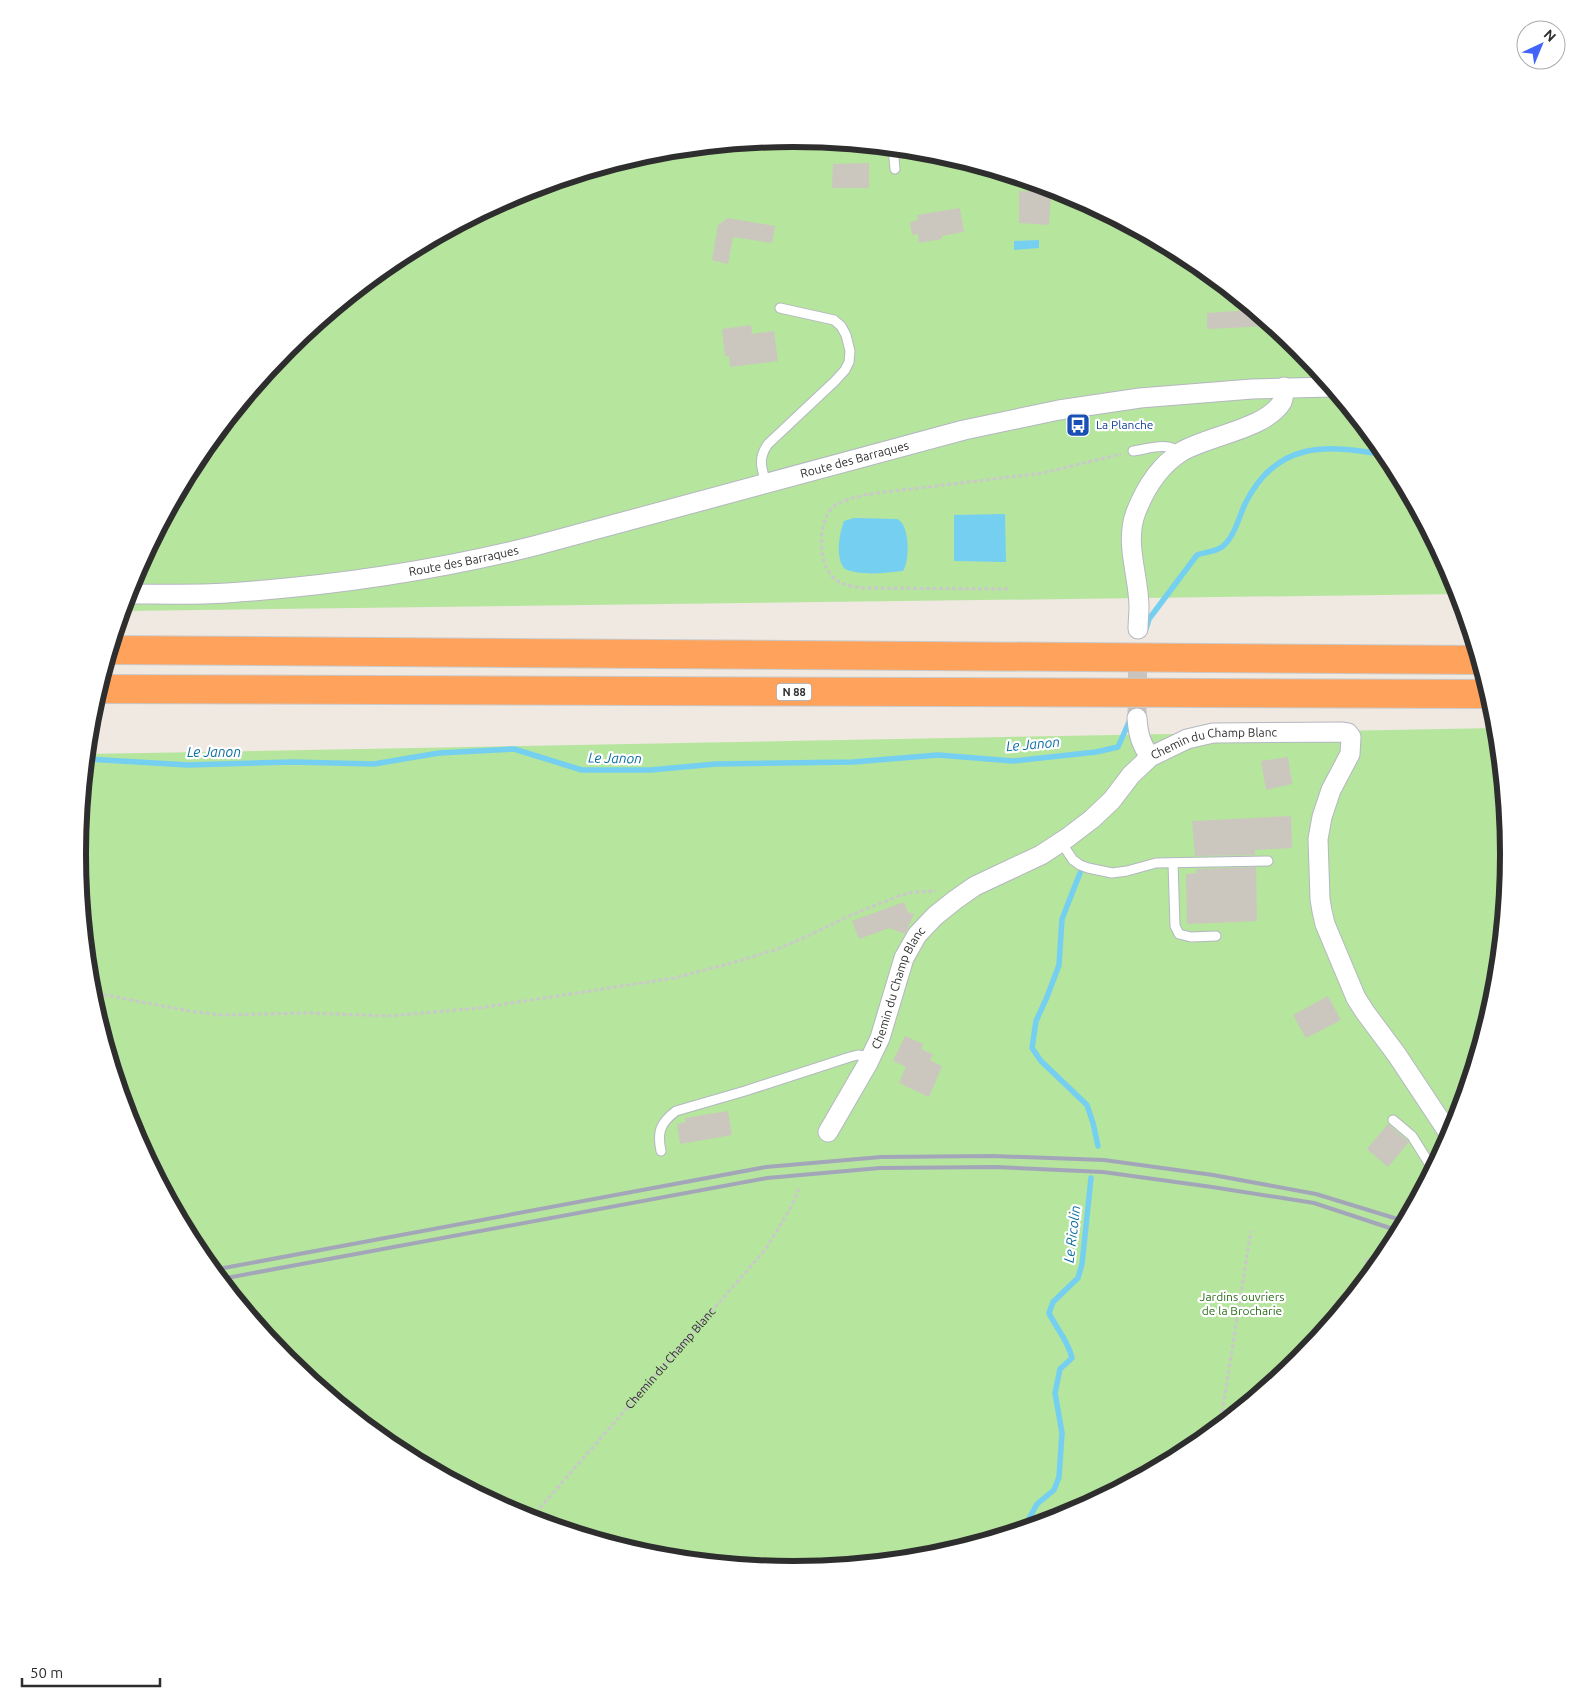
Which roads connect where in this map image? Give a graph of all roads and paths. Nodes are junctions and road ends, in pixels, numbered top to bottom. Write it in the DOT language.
graph roads {
  1 [pos="893,154"];
  2 [pos="894,169"];
  3 [pos="780,308"];
  4 [pos="1322,386"];
  5 [pos="1284,387"];
  6 [pos="1133,451"];
  7 [pos="1180,453"];
  8 [pos="766,483"];
  9 [pos="1008,589"];
  10 [pos="136,594"];
  11 [pos="1138,630"];
  12 [pos="117,650"];
  13 [pos="1472,660"];
  14 [pos="106,689"];
  15 [pos="1481,694"];
  16 [pos="1137,718"];
  17 [pos="1150,758"];
  18 [pos="1061,842"];
  19 [pos="1268,861"];
  20 [pos="1173,863"];
  21 [pos="962,895"];
  22 [pos="1216,936"];
  23 [pos="100,993"];
  24 [pos="871,1057"];
  25 [pos="1393,1120"];
  26 [pos="1445,1127"];
  27 [pos="828,1132"];
  28 [pos="661,1151"];
  29 [pos="1429,1163"];
  30 [pos="799,1189"];
  31 [pos="1251,1231"];
  32 [pos="1367,1259"];
  33 [pos="1365,1268"];
  34 [pos="1221,1416"];
  35 [pos="536,1512"];
  1 -- 2 [label="lane"];
  3 -- 8 [label="lane"];
  4 -- 5 [label="street, Route des Barraques"];
  5 -- 7 [label="street"];
  5 -- 8 [label="street, Route des Barraques"];
  6 -- 7 [label="lane"];
  6 -- 9 [label="path"];
  7 -- 11 [label="street"];
  8 -- 10 [label="street, Route des Barraques"];
  12 -- 13 [label="highway"];
  14 -- 15 [label="highway, N 88"];
  16 -- 17 [label="street"];
  17 -- 18 [label="street, Chemin du Champ Blanc"];
  17 -- 26 [label="street, Chemin du Champ Blanc"];
  18 -- 20 [label="lane"];
  18 -- 21 [label="street, Chemin du Champ Blanc"];
  19 -- 20 [label="lane"];
  20 -- 22 [label="lane"];
  21 -- 23 [label="path"];
  21 -- 24 [label="street, Chemin du Champ Blanc"];
  24 -- 27 [label="street, Chemin du Champ Blanc"];
  24 -- 28 [label="lane"];
  25 -- 29 [label="lane"];
  30 -- 35 [label="path, Chemin du Champ Blanc"];
  31 -- 34 [label="path"];
  32 -- 33 [label="path"];
}
